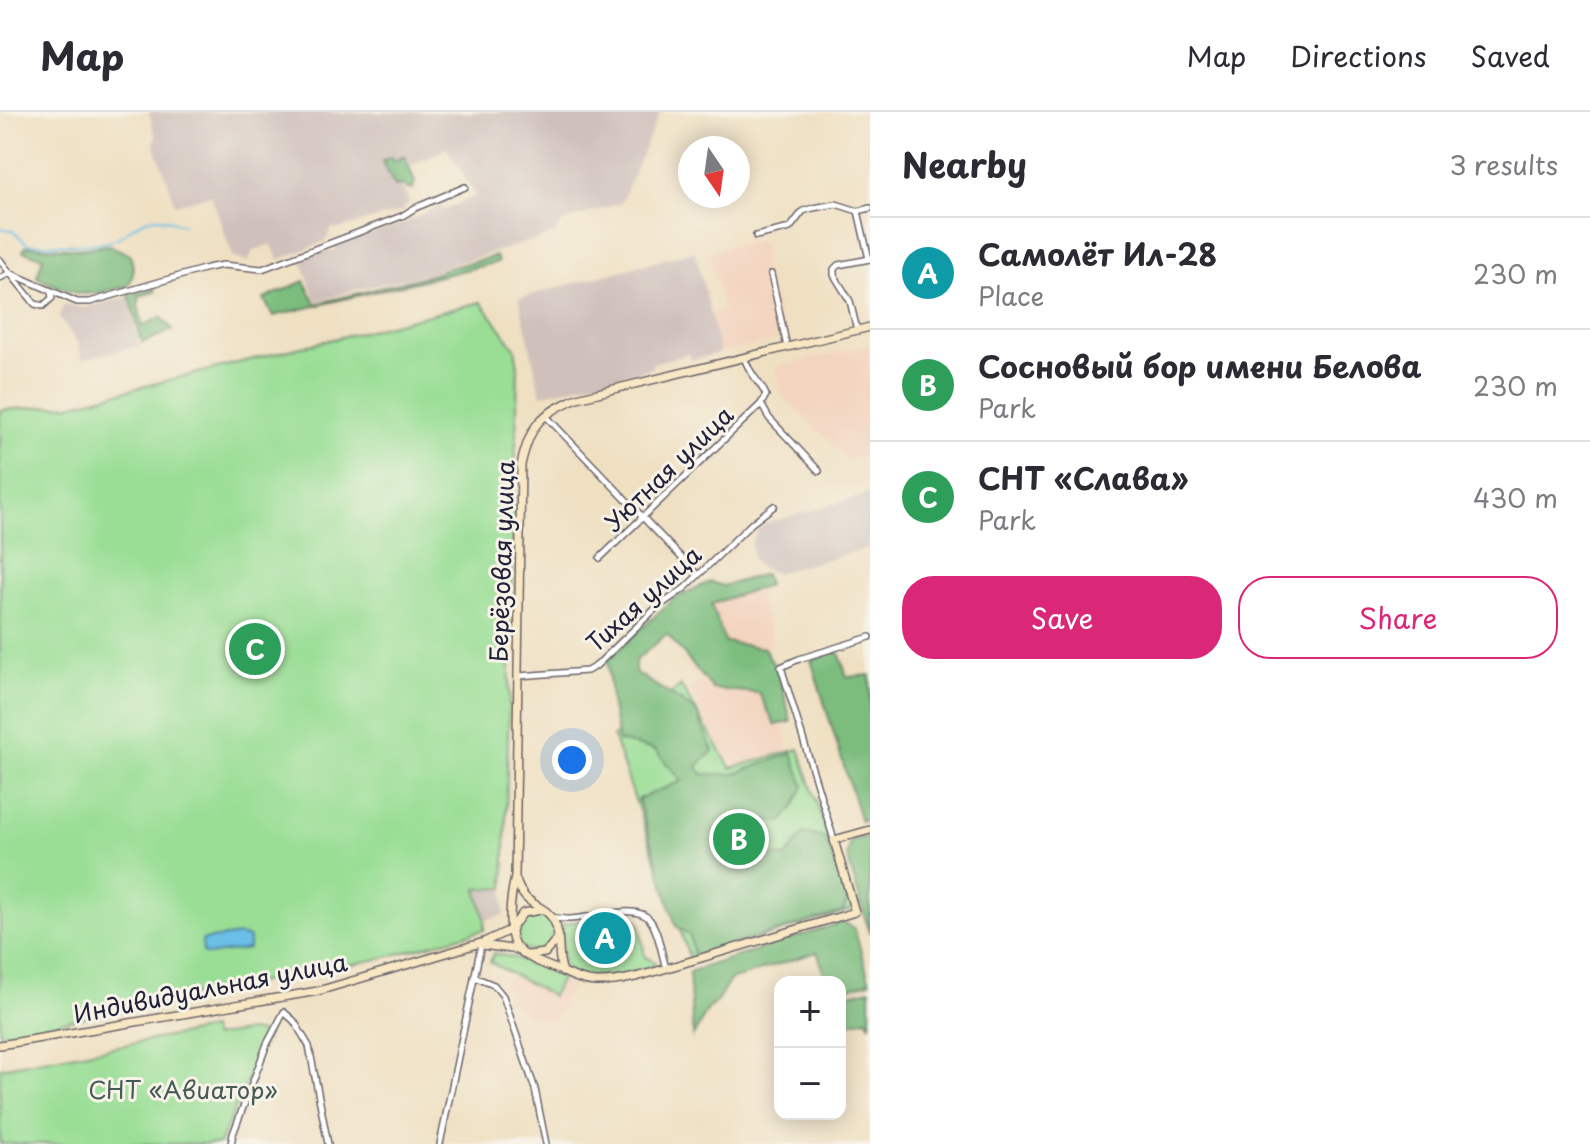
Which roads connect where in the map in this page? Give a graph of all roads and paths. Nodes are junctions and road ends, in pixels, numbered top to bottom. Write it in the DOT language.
graph roads {
  1 [pos="465,187"];
  2 [pos="870,208"];
  3 [pos="858,211"];
  4 [pos="756,236"];
  5 [pos="870,259"];
  6 [pos="0,260"];
  7 [pos="10,273"];
  8 [pos="771,274"];
  9 [pos="0,278"];
  10 [pos="51,292"];
  11 [pos="870,327"];
  12 [pos="857,330"];
  13 [pos="787,347"];
  14 [pos="744,357"];
  15 [pos="761,404"];
  16 [pos="545,415"];
  17 [pos="819,471"];
  18 [pos="774,506"];
  19 [pos="644,518"];
  20 [pos="600,558"];
  21 [pos="698,575"];
  22 [pos="870,637"];
  23 [pos="518,676"];
  24 [pos="870,830"];
  25 [pos="834,840"];
  26 [pos="515,877"];
  27 [pos="543,911"];
  28 [pos="551,917"];
  29 [pos="512,929"];
  30 [pos="557,938"];
  31 [pos="481,945"];
  32 [pos="471,946"];
  33 [pos="523,952"];
  34 [pos="666,968"];
  35 [pos="563,972"];
  36 [pos="474,977"];
  37 [pos="281,998"];
  38 [pos="284,1012"];
  39 [pos="0,1045"];
  40 [pos="231,1144"];
  41 [pos="328,1144"];
  42 [pos="440,1144"];
  43 [pos="546,1144"];
  1 -- 10 [label="street"];
  2 -- 3 [label="street"];
  3 -- 4 [label="street"];
  3 -- 5 [label="street"];
  5 -- 12 [label="street"];
  6 -- 7 [label="street"];
  7 -- 9 [label="street"];
  7 -- 10 [label="street"];
  7 -- 10 [label="street"];
  8 -- 13 [label="street"];
  11 -- 12 [label="main road"];
  12 -- 13 [label="main road"];
  13 -- 14 [label="main road"];
  14 -- 15 [label="street"];
  14 -- 16 [label="main road"];
  15 -- 17 [label="street"];
  15 -- 19 [label="street, Уютная улица"];
  16 -- 19 [label="street"];
  16 -- 23 [label="main road, Берёзовая улица"];
  18 -- 21 [label="street, Тихая улица"];
  19 -- 20 [label="street, Уютная улица"];
  19 -- 21 [label="street"];
  21 -- 23 [label="street, Тихая улица"];
  22 -- 25 [label="street"];
  23 -- 26 [label="main road, Берёзовая улица"];
  24 -- 25 [label="main road"];
  25 -- 34 [label="main road, Индивидуальная улица"];
  26 -- 27 [label="main road"];
  26 -- 29 [label="main road, Берёзовая улица"];
  27 -- 28 [label="main road"];
  27 -- 29 [label="main road"];
  28 -- 30 [label="main road"];
  28 -- 34 [label="street"];
  29 -- 32 [label="main road, Индивидуальная улица"];
  29 -- 33 [label="main road"];
  30 -- 33 [label="main road"];
  30 -- 35 [label="main road"];
  31 -- 32 [label="main road, Индивидуальная улица"];
  31 -- 33 [label="main road, Индивидуальная улица"];
  31 -- 36 [label="street"];
  32 -- 37 [label="main road, Индивидуальная улица"];
  33 -- 35 [label="main road, Индивидуальная улица"];
  34 -- 35 [label="main road, Индивидуальная улица"];
  36 -- 42 [label="street"];
  36 -- 43 [label="street"];
  37 -- 38 [label="street"];
  37 -- 39 [label="main road, Индивидуальная улица"];
  38 -- 40 [label="street"];
  38 -- 41 [label="street"];
}
